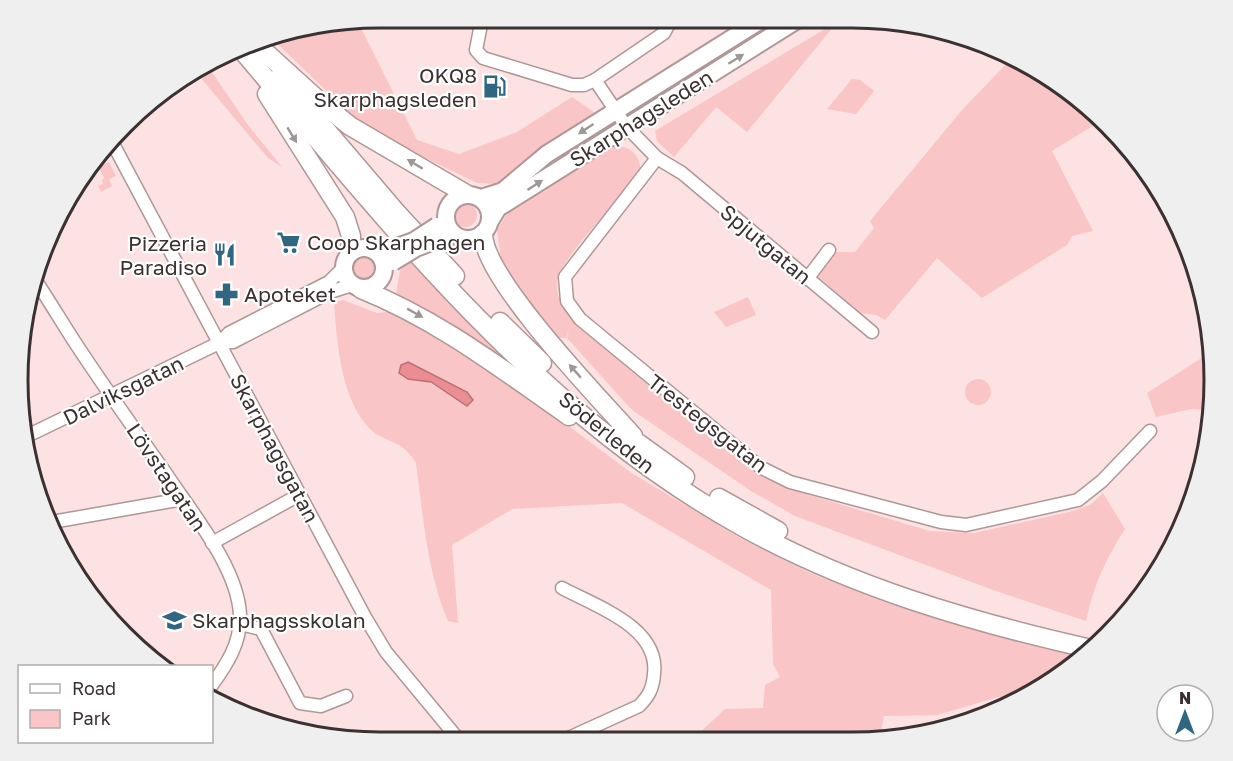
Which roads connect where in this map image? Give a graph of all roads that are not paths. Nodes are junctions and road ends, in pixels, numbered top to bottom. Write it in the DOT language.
graph roads {
  1 [pos="480,28"];
  2 [pos="667,28"];
  3 [pos="747,28"];
  4 [pos="784,28"];
  5 [pos="259,50"];
  6 [pos="260,50"];
  7 [pos="245,55"];
  8 [pos="244,56"];
  9 [pos="595,80"];
  10 [pos="615,111"];
  11 [pos="626,126"];
  12 [pos="116,149"];
  13 [pos="657,158"];
  14 [pos="473,196"];
  15 [pos="447,228"];
  16 [pos="487,228"];
  17 [pos="829,250"];
  18 [pos="384,258"];
  19 [pos="347,260"];
  20 [pos="807,279"];
  21 [pos="357,287"];
  22 [pos="40,288"];
  23 [pos="872,332"];
  24 [pos="219,343"];
  25 [pos="112,396"];
  26 [pos="1150,431"];
  27 [pos="33,433"];
  28 [pos="641,454"];
  29 [pos="299,495"];
  30 [pos="183,499"];
  31 [pos="58,521"];
  32 [pos="212,543"];
  33 [pos="562,588"];
  34 [pos="240,624"];
  35 [pos="1093,637"];
  36 [pos="1083,647"];
  37 [pos="213,683"];
  38 [pos="650,692"];
  39 [pos="346,696"];
  40 [pos="662,698"];
  41 [pos="452,732"];
  42 [pos="581,732"];
  1 -- 9 [label="street"];
  2 -- 9 [label="street"];
  3 -- 10 [label="main road, Skarphagsleden"];
  11 -- 4 [label="main road, Skarphagsleden, one-way"];
  5 -- 28 [label="highway, Söderleden"];
  14 -- 6 [label="highway, one-way"];
  7 -- 28 [label="highway, Söderleden"];
  8 -- 19 [label="highway, one-way"];
  9 -- 10 [label="street"];
  10 -- 11 [label="street"];
  10 -- 14 [label="main road, Skarphagsleden, one-way"];
  11 -- 13 [label="street"];
  16 -- 11 [label="main road, Skarphagsleden, one-way"];
  12 -- 24 [label="street, Skarphagsgatan"];
  13 -- 20 [label="street, Spjutgatan"];
  13 -- 26 [label="street, Trestegsgatan"];
  14 -- 15 [label="main road"];
  14 -- 16 [label="main road"];
  15 -- 16 [label="main road"];
  15 -- 18 [label="main road, bridge"];
  28 -- 16 [label="highway, one-way"];
  17 -- 20 [label="street"];
  18 -- 19 [label="main road"];
  18 -- 21 [label="main road"];
  19 -- 21 [label="main road"];
  19 -- 24 [label="street, Dalviksgatan"];
  20 -- 23 [label="street, Spjutgatan"];
  21 -- 24 [label="street, Dalviksgatan"];
  21 -- 28 [label="highway, one-way"];
  22 -- 25 [label="street, Lövstagatan"];
  24 -- 25 [label="street, Dalviksgatan"];
  24 -- 29 [label="street, Skarphagsgatan"];
  25 -- 27 [label="street, Dalviksgatan"];
  25 -- 30 [label="street, Lövstagatan"];
  28 -- 35 [label="highway, Söderleden"];
  28 -- 36 [label="highway, Söderleden"];
  29 -- 32 [label="street"];
  29 -- 41 [label="street, Skarphagsgatan"];
  30 -- 31 [label="street"];
  30 -- 32 [label="street, Lövstagatan"];
  32 -- 34 [label="street, Lövstagatan"];
  33 -- 38 [label="street"];
  34 -- 37 [label="street, Lövstagatan"];
  34 -- 39 [label="street"];
  38 -- 40 [label="street"];
  38 -- 42 [label="street"];
}
